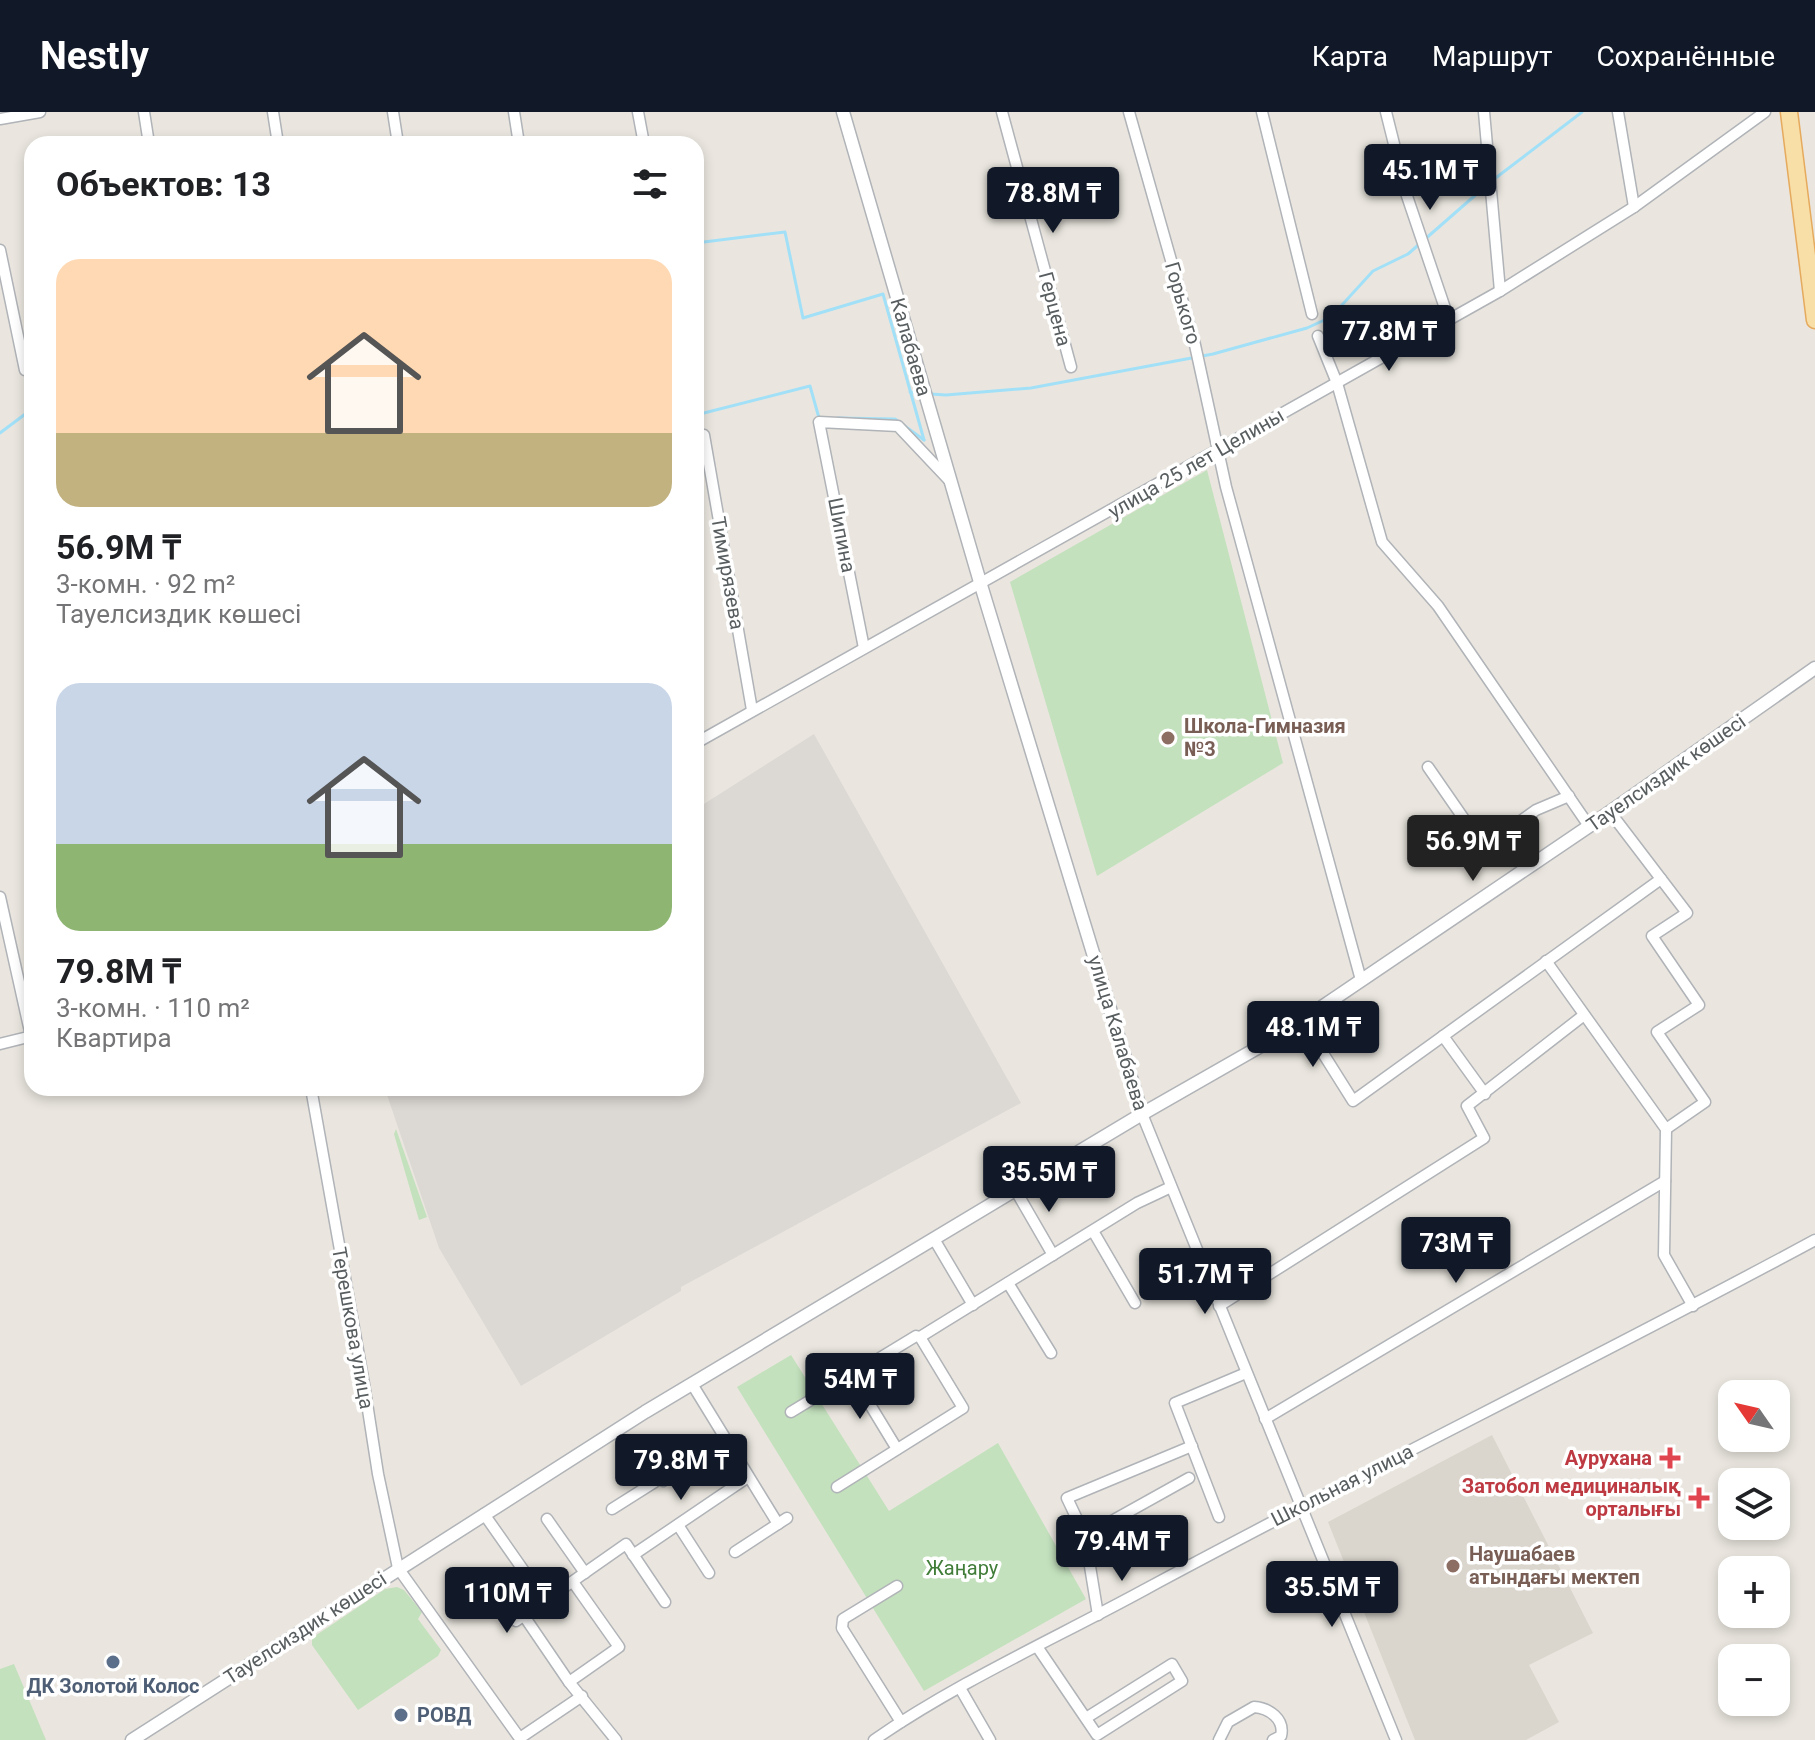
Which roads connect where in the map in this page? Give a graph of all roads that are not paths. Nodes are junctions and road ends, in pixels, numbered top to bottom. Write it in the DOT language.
graph roads {
  1 [pos="40,112"];
  2 [pos="144,112"];
  3 [pos="273,112"];
  4 [pos="393,112"];
  5 [pos="514,112"];
  6 [pos="638,112"];
  7 [pos="843,112"];
  8 [pos="1002,112"];
  9 [pos="1129,112"];
  10 [pos="1262,112"];
  11 [pos="1386,112"];
  12 [pos="1484,112"];
  13 [pos="1618,112"];
  14 [pos="1765,112"];
  15 [pos="1789,112"];
  16 [pos="0,119"];
  17 [pos="148,136"];
  18 [pos="277,136"];
  19 [pos="397,136"];
  20 [pos="518,136"];
  21 [pos="642,136"];
  22 [pos="1634,207"];
  23 [pos="0,250"];
  24 [pos="1500,291"];
  25 [pos="1312,314"];
  26 [pos="1449,320"];
  27 [pos="1815,320"];
  28 [pos="1318,336"];
  29 [pos="24,365"];
  30 [pos="1071,367"];
  31 [pos="1337,383"];
  32 [pos="704,435"];
  33 [pos="1219,449"];
  34 [pos="949,480"];
  35 [pos="980,582"];
  36 [pos="864,648"];
  37 [pos="1815,668"];
  38 [pos="752,710"];
  39 [pos="704,738"];
  40 [pos="1428,767"];
  41 [pos="1569,796"];
  42 [pos="1610,812"];
  43 [pos="1589,826"];
  44 [pos="1661,879"];
  45 [pos="0,897"];
  46 [pos="1546,961"];
  47 [pos="1361,980"];
  48 [pos="24,1001"];
  49 [pos="1584,1015"];
  50 [pos="1302,1020"];
  51 [pos="1443,1036"];
  52 [pos="24,1038"];
  53 [pos="0,1044"];
  54 [pos="1485,1094"];
  55 [pos="312,1096"];
  56 [pos="1142,1114"];
  57 [pos="1666,1129"];
  58 [pos="1665,1181"];
  59 [pos="1171,1187"];
  60 [pos="1016,1191"];
  61 [pos="1093,1231"];
  62 [pos="934,1239"];
  63 [pos="1815,1240"];
  64 [pos="1053,1255"];
  65 [pos="1008,1283"];
  66 [pos="1135,1303"];
  67 [pos="973,1305"];
  68 [pos="1219,1306"];
  69 [pos="1693,1306"];
  70 [pos="920,1337"];
  71 [pos="1051,1353"];
  72 [pos="1246,1373"];
  73 [pos="852,1375"];
  74 [pos="692,1384"];
  75 [pos="791,1412"];
  76 [pos="1265,1419"];
  77 [pos="1192,1446"];
  78 [pos="897,1449"];
  79 [pos="732,1450"];
  80 [pos="748,1477"];
  81 [pos="1189,1478"];
  82 [pos="837,1487"];
  83 [pos="1300,1506"];
  84 [pos="612,1509"];
  85 [pos="484,1514"];
  86 [pos="1219,1517"];
  87 [pos="547,1519"];
  88 [pos="678,1525"];
  89 [pos="1085,1536"];
  90 [pos="735,1552"];
  91 [pos="633,1555"];
  92 [pos="398,1568"];
  93 [pos="585,1573"];
  94 [pos="709,1573"];
  95 [pos="488,1581"];
  96 [pos="573,1582"];
  97 [pos="897,1586"];
  98 [pos="545,1601"];
  99 [pos="665,1602"];
  100 [pos="1098,1615"];
  101 [pos="524,1616"];
  102 [pos="1038,1648"];
  103 [pos="569,1682"];
  104 [pos="960,1688"];
  105 [pos="582,1696"];
  106 [pos="1086,1718"];
  107 [pos="901,1722"];
  108 [pos="521,1739"];
  109 [pos="132,1740"];
  110 [pos="616,1740"];
  111 [pos="874,1740"];
  112 [pos="990,1740"];
  113 [pos="1219,1740"];
  114 [pos="1273,1740"];
  115 [pos="1396,1740"];
  1 -- 16 [label="street"];
  2 -- 17 [label="street"];
  3 -- 18 [label="street"];
  4 -- 19 [label="street"];
  5 -- 20 [label="street"];
  6 -- 21 [label="street"];
  7 -- 34 [label="street, Калабаева"];
  8 -- 30 [label="street, Герцена"];
  9 -- 33 [label="street, Горького"];
  10 -- 25 [label="street"];
  11 -- 26 [label="street"];
  12 -- 24 [label="street"];
  13 -- 22 [label="street"];
  14 -- 22 [label="street, улица 25 лет Целины"];
  15 -- 27 [label="main road"];
  22 -- 24 [label="street, улица 25 лет Целины"];
  23 -- 29 [label="street"];
  24 -- 26 [label="street, улица 25 лет Целины"];
  26 -- 31 [label="street, улица 25 лет Целины"];
  28 -- 31 [label="street"];
  31 -- 33 [label="street, улица 25 лет Целины"];
  31 -- 41 [label="street"];
  32 -- 38 [label="street, Тимирязева"];
  33 -- 35 [label="street, улица 25 лет Целины"];
  33 -- 47 [label="street, Горького"];
  34 -- 35 [label="street, Калабаева"];
  34 -- 36 [label="street, Шипина"];
  35 -- 36 [label="street, улица 25 лет Целины"];
  35 -- 56 [label="street, улица Калабаева"];
  36 -- 38 [label="street, улица 25 лет Целины"];
  37 -- 42 [label="street, Тауелсиздик көшесі"];
  38 -- 39 [label="street, улица 25 лет Целины"];
  40 -- 41 [label="street"];
  41 -- 43 [label="street"];
  42 -- 43 [label="street, Тауелсиздик көшесі"];
  42 -- 44 [label="street"];
  43 -- 47 [label="street, Тауелсиздик көшесі"];
  44 -- 46 [label="street"];
  44 -- 57 [label="street"];
  45 -- 48 [label="street"];
  46 -- 49 [label="street"];
  46 -- 51 [label="street"];
  47 -- 50 [label="street, Тауелсиздик көшесі"];
  49 -- 54 [label="street"];
  49 -- 57 [label="street"];
  50 -- 51 [label="street"];
  50 -- 56 [label="street, Тауелсиздик көшесі"];
  51 -- 54 [label="street"];
  52 -- 53 [label="street"];
  54 -- 68 [label="street"];
  55 -- 92 [label="street, Терешкова улица"];
  56 -- 59 [label="street, улица Калабаева"];
  56 -- 60 [label="street, Тауелсиздик көшесі"];
  57 -- 58 [label="street"];
  58 -- 69 [label="street"];
  58 -- 76 [label="street"];
  59 -- 61 [label="street"];
  59 -- 68 [label="street, улица Калабаева"];
  60 -- 62 [label="street, Тауелсиздик көшесі"];
  60 -- 64 [label="street"];
  61 -- 64 [label="street"];
  61 -- 66 [label="street"];
  62 -- 67 [label="street"];
  62 -- 74 [label="street, Тауелсиздик көшесі"];
  63 -- 69 [label="street, Школьная улица"];
  64 -- 65 [label="street"];
  65 -- 67 [label="street"];
  65 -- 71 [label="street"];
  67 -- 70 [label="street"];
  68 -- 72 [label="street, улица Калабаева"];
  69 -- 83 [label="street, Школьная улица"];
  70 -- 73 [label="street"];
  70 -- 78 [label="street"];
  72 -- 76 [label="street, улица Калабаева"];
  72 -- 77 [label="street"];
  73 -- 75 [label="street"];
  73 -- 78 [label="street"];
  74 -- 79 [label="street"];
  74 -- 85 [label="street, Тауелсиздик көшесі"];
  76 -- 83 [label="street, улица Калабаева"];
  77 -- 86 [label="street"];
  77 -- 89 [label="street"];
  78 -- 82 [label="street"];
  79 -- 80 [label="street"];
  79 -- 84 [label="street"];
  80 -- 88 [label="street"];
  80 -- 90 [label="street"];
  81 -- 89 [label="street"];
  83 -- 100 [label="street, Школьная улица"];
  83 -- 115 [label="street, улица Калабаева"];
  85 -- 92 [label="street, Тауелсиздик көшесі"];
  85 -- 98 [label="street"];
  87 -- 93 [label="street"];
  88 -- 91 [label="street"];
  88 -- 94 [label="street"];
  89 -- 100 [label="street"];
  91 -- 93 [label="street"];
  91 -- 99 [label="street"];
  92 -- 108 [label="street"];
  92 -- 109 [label="street, Тауелсиздик көшесі"];
  93 -- 96 [label="street"];
  95 -- 101 [label="street"];
  96 -- 98 [label="street"];
  96 -- 103 [label="street"];
  97 -- 107 [label="street"];
  98 -- 101 [label="street"];
  100 -- 102 [label="street, Школьная улица"];
  101 -- 103 [label="street"];
  102 -- 104 [label="street, Школьная улица"];
  102 -- 106 [label="street"];
  103 -- 105 [label="street"];
  104 -- 107 [label="street, Школьная улица"];
  104 -- 112 [label="street"];
  105 -- 108 [label="street"];
  105 -- 110 [label="street"];
  106 -- 106 [label="street"];
  107 -- 111 [label="street, Школьная улица"];
  113 -- 114 [label="street"];
}
